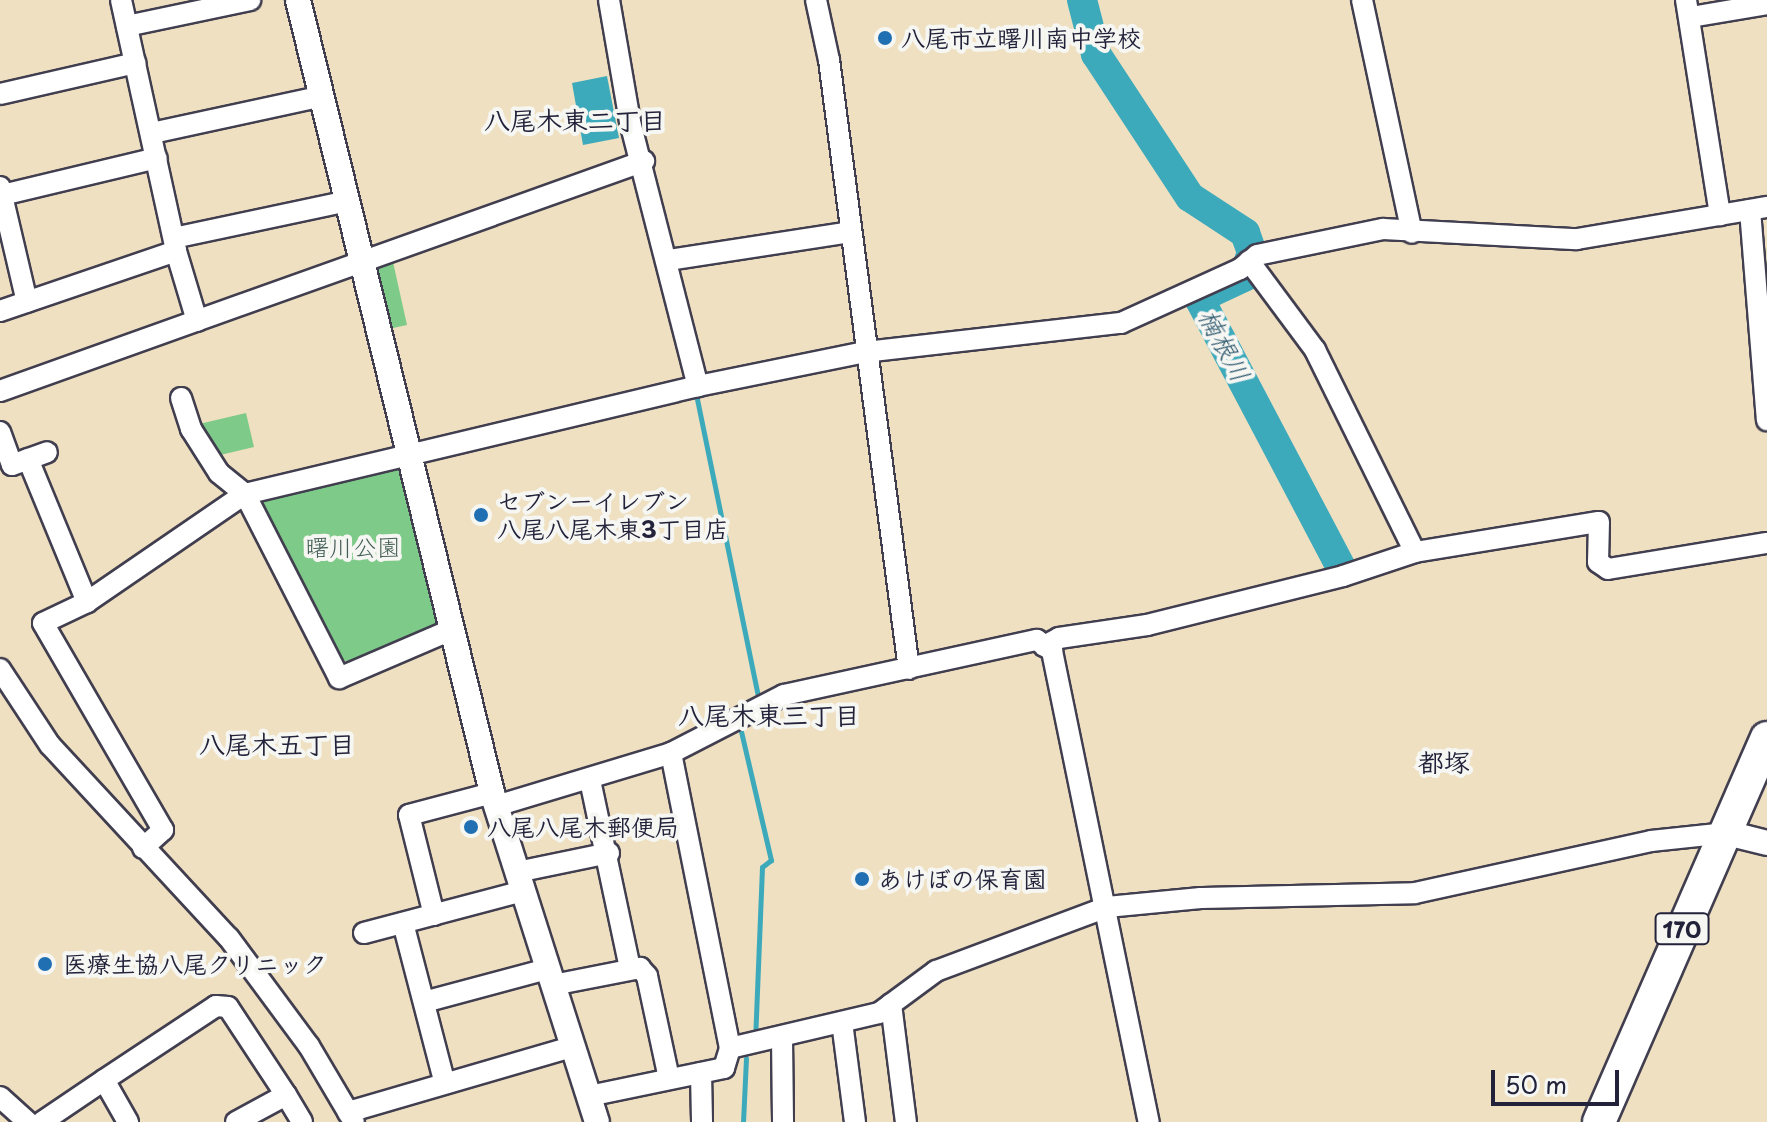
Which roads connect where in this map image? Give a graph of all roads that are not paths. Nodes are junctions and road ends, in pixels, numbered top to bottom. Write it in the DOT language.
graph roads {
  1 [pos="121,0"];
  2 [pos="250,0"];
  3 [pos="298,0"];
  4 [pos="609,0"];
  5 [pos="816,0"];
  6 [pos="1362,0"];
  7 [pos="1767,4"];
  8 [pos="1689,8"];
  9 [pos="127,26"];
  10 [pos="135,63"];
  11 [pos="0,94"];
  12 [pos="319,97"];
  13 [pos="152,133"];
  14 [pos="157,158"];
  15 [pos="644,161"];
  16 [pos="1,191"];
  17 [pos="344,202"];
  18 [pos="1758,208"];
  19 [pos="1720,215"];
  20 [pos="850,232"];
  21 [pos="1412,233"];
  22 [pos="175,245"];
  23 [pos="668,260"];
  24 [pos="1249,261"];
  25 [pos="360,262"];
  26 [pos="27,302"];
  27 [pos="0,311"];
  28 [pos="197,321"];
  29 [pos="865,352"];
  30 [pos="698,386"];
  31 [pos="0,391"];
  32 [pos="181,398"];
  33 [pos="1767,420"];
  34 [pos="0,432"];
  35 [pos="407,459"];
  36 [pos="245,494"];
  37 [pos="1767,543"];
  38 [pos="1415,552"];
  39 [pos="87,602"];
  40 [pos="451,630"];
  41 [pos="1044,646"];
  42 [pos="0,669"];
  43 [pos="909,669"];
  44 [pos="1767,738"];
  45 [pos="671,753"];
  46 [pos="590,780"];
  47 [pos="1767,782"];
  48 [pos="494,799"];
  49 [pos="1746,837"];
  50 [pos="143,848"];
  51 [pos="609,853"];
  52 [pos="520,882"];
  53 [pos="1107,907"];
  54 [pos="434,915"];
  55 [pos="403,923"];
  56 [pos="364,933"];
  57 [pos="630,968"];
  58 [pos="550,977"];
  59 [pos="424,1002"];
  60 [pos="891,1004"];
  61 [pos="842,1022"];
  62 [pos="782,1038"];
  63 [pos="572,1047"];
  64 [pos="730,1048"];
  65 [pos="701,1073"];
  66 [pos="669,1079"];
  67 [pos="104,1080"];
  68 [pos="444,1080"];
  69 [pos="286,1095"];
  70 [pos="0,1097"];
  71 [pos="591,1114"];
  72 [pos="351,1117"];
  73 [pos="28,1122"];
  74 [pos="42,1122"];
  75 [pos="128,1122"];
  76 [pos="236,1122"];
  77 [pos="302,1122"];
  78 [pos="702,1122"];
  79 [pos="783,1122"];
  80 [pos="855,1122"];
  81 [pos="906,1122"];
  82 [pos="1149,1122"];
  83 [pos="1599,1122"];
  84 [pos="1620,1122"];
  1 -- 9 [label="street"];
  2 -- 9 [label="street"];
  3 -- 12 [label="street"];
  4 -- 15 [label="street"];
  5 -- 20 [label="street"];
  6 -- 21 [label="street"];
  7 -- 8 [label="street"];
  8 -- 19 [label="street"];
  9 -- 10 [label="street"];
  10 -- 11 [label="street"];
  10 -- 13 [label="street"];
  12 -- 13 [label="street"];
  12 -- 17 [label="street"];
  13 -- 14 [label="street"];
  14 -- 16 [label="street"];
  14 -- 22 [label="street"];
  15 -- 23 [label="street"];
  15 -- 25 [label="street"];
  16 -- 26 [label="street"];
  17 -- 22 [label="street"];
  17 -- 25 [label="street"];
  18 -- 19 [label="street"];
  18 -- 33 [label="street"];
  19 -- 21 [label="street"];
  20 -- 23 [label="street"];
  20 -- 29 [label="street"];
  21 -- 24 [label="street"];
  22 -- 26 [label="street"];
  22 -- 28 [label="street"];
  23 -- 30 [label="street"];
  24 -- 29 [label="street"];
  24 -- 38 [label="street"];
  25 -- 28 [label="street"];
  25 -- 35 [label="street"];
  26 -- 27 [label="street"];
  28 -- 31 [label="street"];
  29 -- 30 [label="street"];
  29 -- 43 [label="street"];
  30 -- 35 [label="street"];
  32 -- 36 [label="street"];
  34 -- 39 [label="street"];
  35 -- 36 [label="street"];
  35 -- 40 [label="street"];
  36 -- 39 [label="street"];
  36 -- 40 [label="street"];
  37 -- 38 [label="street"];
  38 -- 41 [label="street"];
  39 -- 50 [label="street"];
  40 -- 48 [label="street"];
  41 -- 43 [label="street"];
  41 -- 53 [label="street"];
  42 -- 50 [label="street"];
  43 -- 45 [label="street"];
  44 -- 49 [label="highway, 170"];
  45 -- 46 [label="street"];
  45 -- 64 [label="street"];
  46 -- 48 [label="street"];
  46 -- 51 [label="street"];
  47 -- 49 [label="highway, 170"];
  48 -- 52 [label="street"];
  48 -- 54 [label="street"];
  49 -- 53 [label="street"];
  49 -- 83 [label="highway, 170"];
  49 -- 84 [label="highway, 170"];
  50 -- 72 [label="street"];
  51 -- 52 [label="street"];
  51 -- 57 [label="street"];
  52 -- 54 [label="street"];
  52 -- 58 [label="street"];
  53 -- 60 [label="street"];
  53 -- 82 [label="street"];
  54 -- 55 [label="street"];
  55 -- 56 [label="street"];
  55 -- 59 [label="street"];
  57 -- 58 [label="street"];
  57 -- 66 [label="street"];
  58 -- 59 [label="street"];
  58 -- 63 [label="street"];
  59 -- 68 [label="street"];
  60 -- 61 [label="street"];
  60 -- 81 [label="street"];
  61 -- 62 [label="street"];
  61 -- 80 [label="street"];
  62 -- 64 [label="street"];
  62 -- 79 [label="street"];
  63 -- 68 [label="street"];
  63 -- 71 [label="street"];
  64 -- 65 [label="street"];
  65 -- 66 [label="street"];
  65 -- 78 [label="street"];
  66 -- 71 [label="street"];
  67 -- 69 [label="street"];
  67 -- 74 [label="street"];
  67 -- 75 [label="street"];
  68 -- 72 [label="street"];
  69 -- 76 [label="street"];
  69 -- 77 [label="street"];
  70 -- 73 [label="street"];
}
